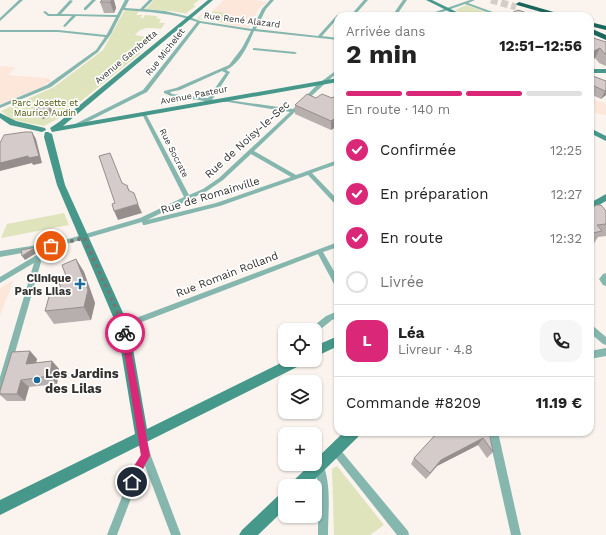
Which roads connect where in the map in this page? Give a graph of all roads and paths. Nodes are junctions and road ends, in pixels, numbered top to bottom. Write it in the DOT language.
graph roads {
  1 [pos="21,0"];
  2 [pos="94,0"];
  3 [pos="126,0"];
  4 [pos="151,0"];
  5 [pos="211,0"];
  6 [pos="366,0"];
  7 [pos="405,0"];
  8 [pos="428,0"];
  9 [pos="473,0"];
  10 [pos="71,1"];
  11 [pos="270,1"];
  12 [pos="465,3"];
  13 [pos="85,9"];
  14 [pos="122,9"];
  15 [pos="447,9"];
  16 [pos="141,10"];
  17 [pos="45,12"];
  18 [pos="356,12"];
  19 [pos="397,12"];
  20 [pos="438,12"];
  21 [pos="453,12"];
  22 [pos="491,12"];
  23 [pos="537,12"];
  24 [pos="546,12"];
  25 [pos="58,15"];
  26 [pos="75,15"];
  27 [pos="118,16"];
  28 [pos="189,18"];
  29 [pos="0,20"];
  30 [pos="334,20"];
  31 [pos="199,22"];
  32 [pos="594,25"];
  33 [pos="65,26"];
  34 [pos="606,29"];
  35 [pos="253,30"];
  36 [pos="594,30"];
  37 [pos="0,31"];
  38 [pos="594,31"];
  39 [pos="606,34"];
  40 [pos="108,36"];
  41 [pos="320,36"];
  42 [pos="332,38"];
  43 [pos="606,38"];
  44 [pos="244,48"];
  45 [pos="295,53"];
  46 [pos="223,70"];
  47 [pos="594,71"];
  48 [pos="606,71"];
  49 [pos="334,73"];
  50 [pos="594,76"];
  51 [pos="601,79"];
  52 [pos="334,81"];
  53 [pos="323,82"];
  54 [pos="210,100"];
  55 [pos="0,107"];
  56 [pos="294,111"];
  57 [pos="144,114"];
  58 [pos="0,115"];
  59 [pos="71,128"];
  60 [pos="48,131"];
  61 [pos="594,132"];
  62 [pos="28,135"];
  63 [pos="606,139"];
  64 [pos="251,152"];
  65 [pos="334,163"];
  66 [pos="308,172"];
  67 [pos="295,177"];
  68 [pos="606,197"];
  69 [pos="188,199"];
  70 [pos="334,200"];
  71 [pos="594,207"];
  72 [pos="152,219"];
  73 [pos="84,238"];
  74 [pos="334,245"];
  75 [pos="51,246"];
  76 [pos="319,251"];
  77 [pos="0,254"];
  78 [pos="37,259"];
  79 [pos="606,276"];
  80 [pos="334,277"];
  81 [pos="0,280"];
  82 [pos="606,282"];
  83 [pos="334,316"];
  84 [pos="322,324"];
  85 [pos="123,326"];
  86 [pos="594,332"];
  87 [pos="606,342"];
  88 [pos="334,343"];
  89 [pos="322,349"];
  90 [pos="606,352"];
  91 [pos="594,354"];
  92 [pos="279,367"];
  93 [pos="0,391"];
  94 [pos="349,436"];
  95 [pos="494,436"];
  96 [pos="142,437"];
  97 [pos="335,450"];
  98 [pos="146,456"];
  99 [pos="322,462"];
  100 [pos="313,471"];
  101 [pos="320,471"];
  102 [pos="305,479"];
  103 [pos="278,506"];
  104 [pos="0,508"];
  105 [pos="112,535"];
  106 [pos="176,535"];
  107 [pos="248,535"];
  108 [pos="323,535"];
  109 [pos="404,535"];
  110 [pos="516,535"];
  1 -- 29 [label="street"];
  2 -- 13 [label="street"];
  3 -- 14 [label="street"];
  4 -- 16 [label="street"];
  5 -- 28 [label="main road, Avenue Gambetta"];
  6 -- 18 [label="street"];
  7 -- 19 [label="street"];
  8 -- 15 [label="main road"];
  9 -- 12 [label="street"];
  10 -- 25 [label="street"];
  11 -- 35 [label="street"];
  12 -- 15 [label="street"];
  12 -- 22 [label="street"];
  14 -- 16 [label="street, Rue René Alazard"];
  14 -- 27 [label="street"];
  15 -- 20 [label="street"];
  15 -- 21 [label="main road"];
  16 -- 28 [label="street, Rue René Alazard"];
  17 -- 25 [label="street"];
  23 -- 24 [label="highway"];
  25 -- 26 [label="street"];
  26 -- 27 [label="street"];
  26 -- 33 [label="street"];
  27 -- 40 [label="street"];
  28 -- 31 [label="street, Rue René Alazard"];
  28 -- 60 [label="main road, Avenue Gambetta"];
  30 -- 41 [label="street"];
  31 -- 35 [label="street, Rue René Alazard"];
  31 -- 59 [label="street, Rue Michelet"];
  32 -- 34 [label="highway"];
  35 -- 41 [label="street, Rue René Alazard"];
  35 -- 44 [label="street"];
  36 -- 39 [label="highway"];
  37 -- 40 [label="street"];
  38 -- 43 [label="highway"];
  40 -- 55 [label="street"];
  41 -- 42 [label="street, Rue René Alazard"];
  44 -- 45 [label="street"];
  44 -- 46 [label="street"];
  46 -- 54 [label="street"];
  46 -- 54 [label="street"];
  47 -- 48 [label="main road"];
  49 -- 53 [label="street, Rue de Noisy-le-Sec"];
  50 -- 51 [label="main road"];
  52 -- 53 [label="main road, Avenue Pasteur"];
  53 -- 54 [label="main road, Avenue Pasteur"];
  53 -- 56 [label="street, Rue de Noisy-le-Sec"];
  54 -- 56 [label="street"];
  54 -- 57 [label="main road, Avenue Pasteur"];
  56 -- 64 [label="street, Rue de Noisy-le-Sec"];
  57 -- 59 [label="main road, Avenue Pasteur"];
  57 -- 69 [label="street, Rue Socrate"];
  58 -- 60 [label="main road"];
  59 -- 60 [label="main road, Avenue Pasteur"];
  60 -- 62 [label="main road, Avenue Pasteur"];
  60 -- 73 [label="main road"];
  61 -- 63 [label="main road"];
  64 -- 67 [label="street"];
  64 -- 69 [label="street, Rue de Noisy-le-Sec"];
  65 -- 66 [label="street, Rue de Romainville"];
  66 -- 67 [label="street, Rue de Romainville"];
  66 -- 70 [label="street"];
  67 -- 72 [label="street, Rue de Romainville"];
  68 -- 71 [label="main road"];
  69 -- 72 [label="street, Rue de Noisy-le-Sec"];
  72 -- 73 [label="street, Rue de Noisy-le-Sec"];
  73 -- 75 [label="street, Rue de Noisy-le-Sec"];
  73 -- 85 [label="main road"];
  74 -- 76 [label="street, Rue Romain Rolland"];
  75 -- 77 [label="street, Rue de Noisy-le-Sec"];
  75 -- 78 [label="street"];
  76 -- 80 [label="street"];
  76 -- 85 [label="street, Rue Romain Rolland"];
  78 -- 81 [label="street"];
  78 -- 93 [label="street"];
  79 -- 82 [label="street"];
  83 -- 84 [label="street"];
  85 -- 96 [label="main road"];
  86 -- 87 [label="street"];
  88 -- 89 [label="main road"];
  90 -- 91 [label="street"];
  92 -- 96 [label="main road"];
  94 -- 97 [label="main road"];
  95 -- 110 [label="street"];
  96 -- 98 [label="street"];
  96 -- 104 [label="main road"];
  97 -- 99 [label="main road"];
  97 -- 109 [label="street"];
  98 -- 105 [label="street"];
  98 -- 106 [label="street"];
  100 -- 102 [label="main road"];
  101 -- 108 [label="street"];
  103 -- 107 [label="main road"];
}
